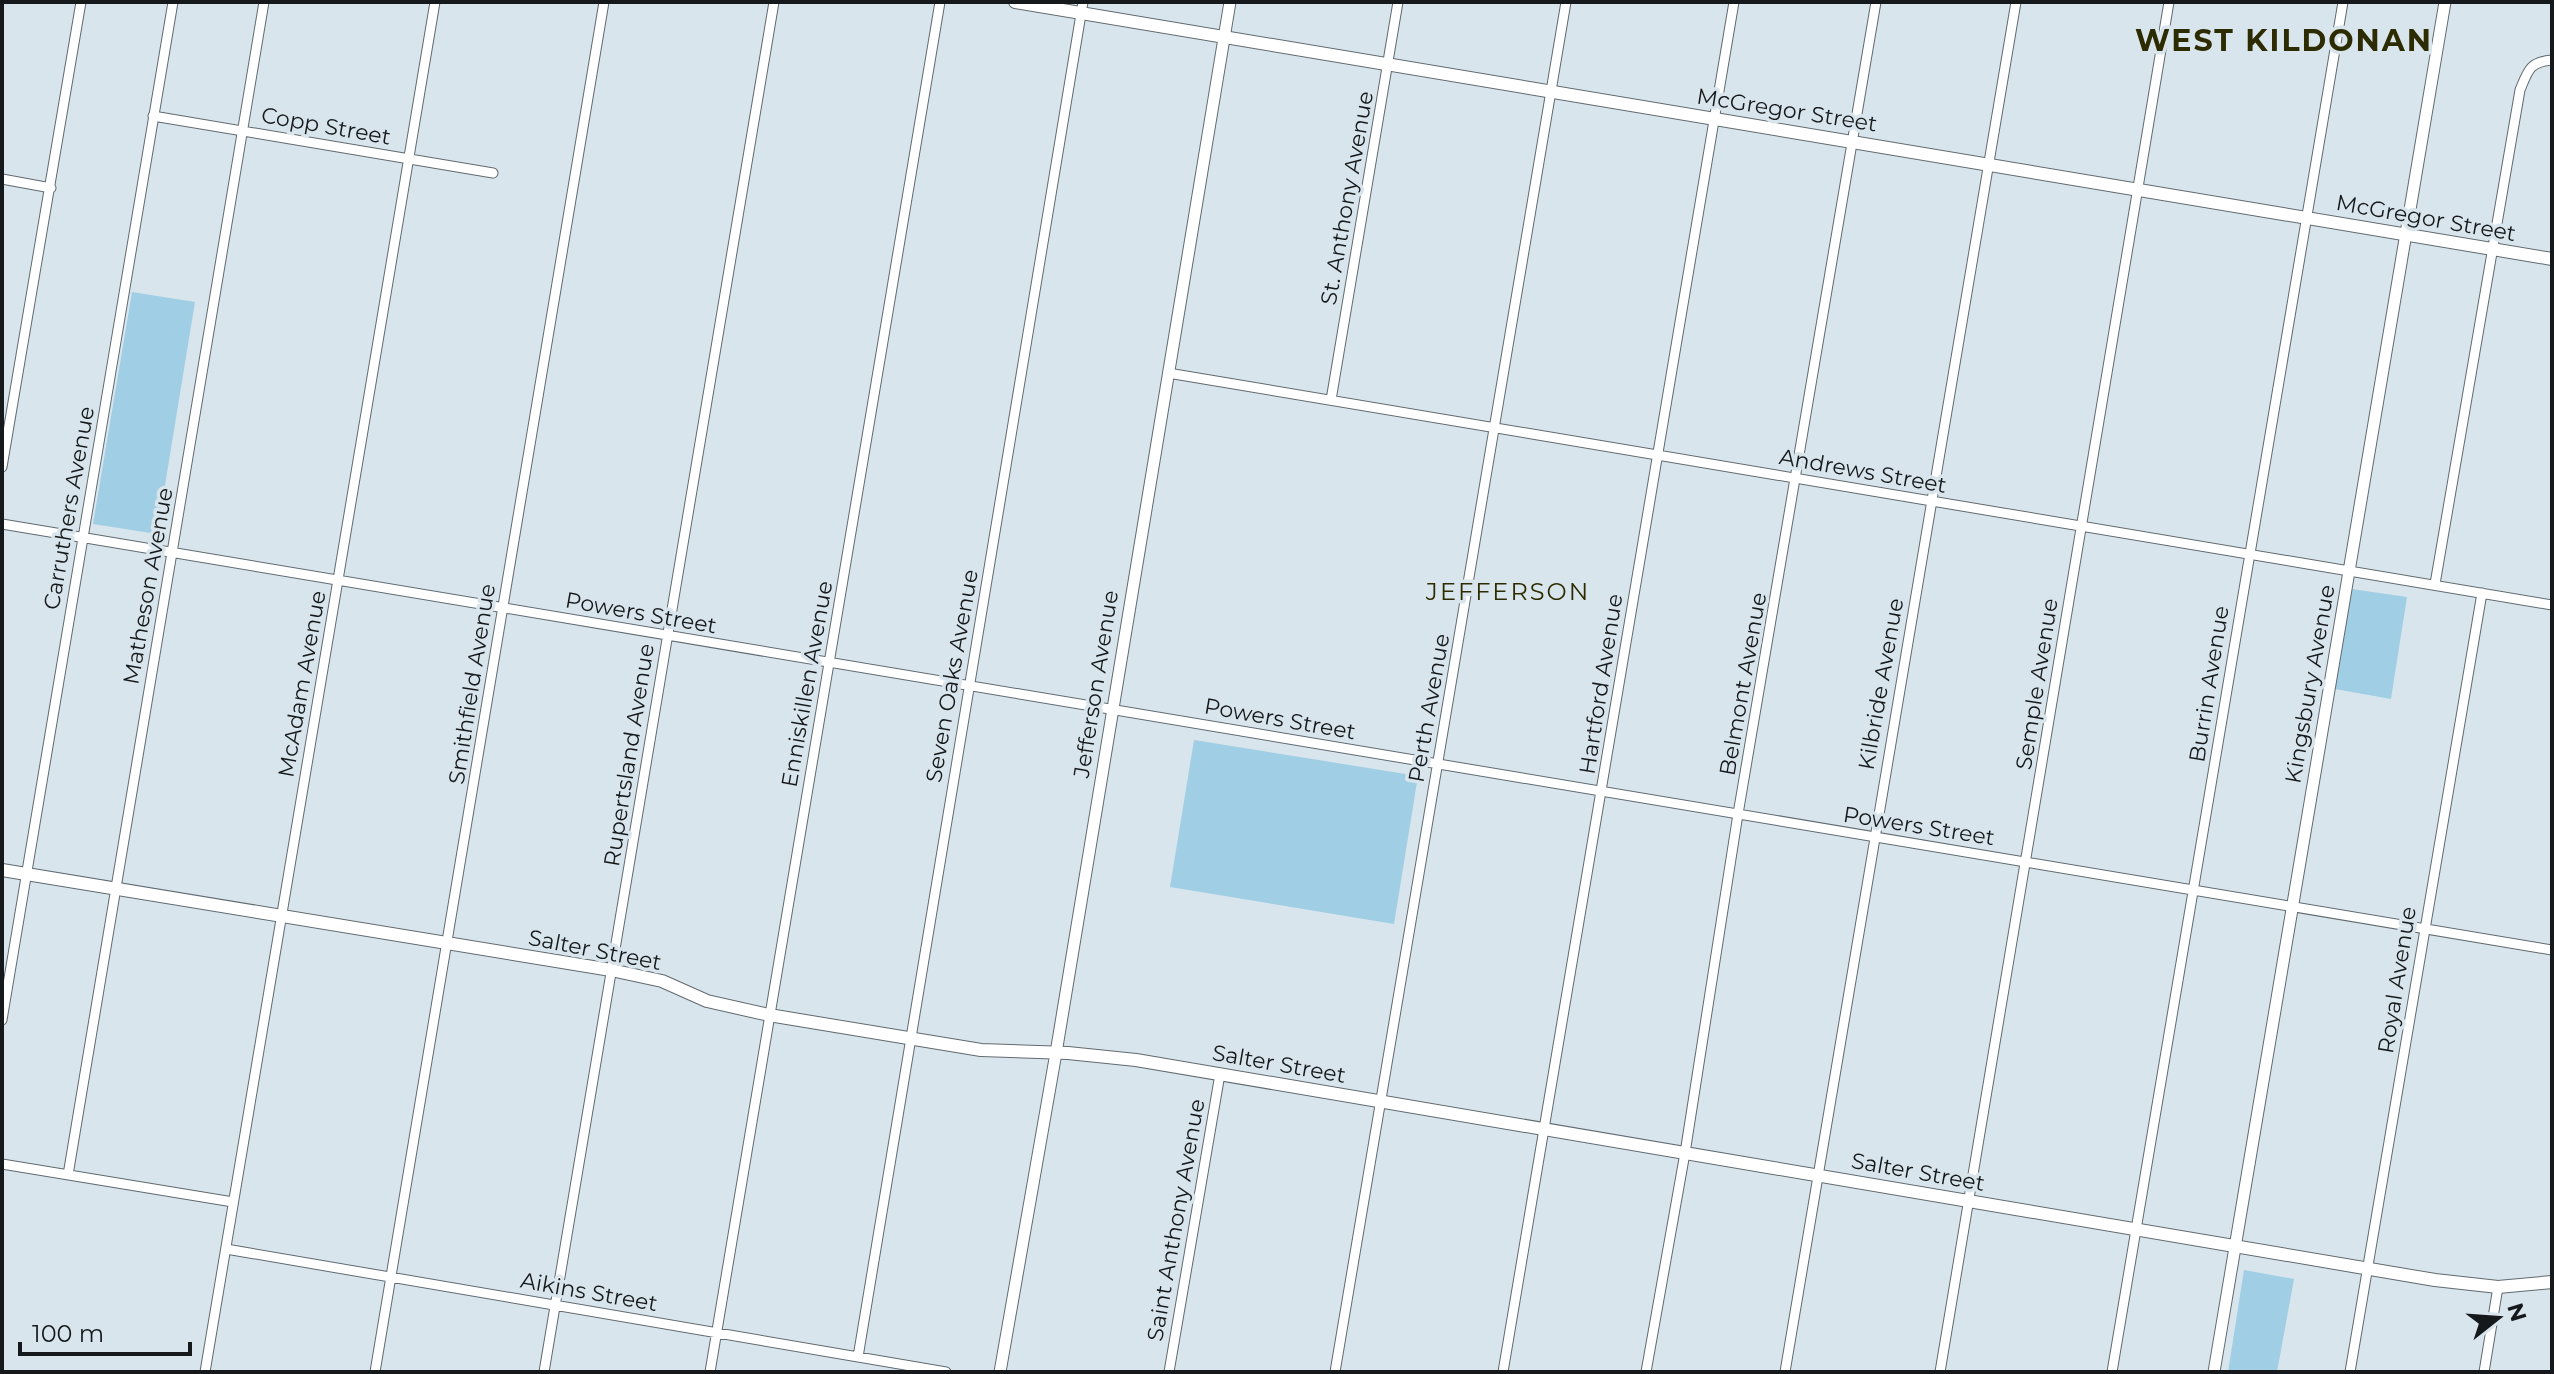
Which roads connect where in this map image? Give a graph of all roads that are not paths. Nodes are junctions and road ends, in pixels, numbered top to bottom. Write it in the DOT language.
graph roads {
  1 [pos="81,2"];
  2 [pos="173,2"];
  3 [pos="264,2"];
  4 [pos="435,2"];
  5 [pos="604,2"];
  6 [pos="774,2"];
  7 [pos="940,2"];
  8 [pos="1015,2"];
  9 [pos="1230,2"];
  10 [pos="1398,2"];
  11 [pos="1566,2"];
  12 [pos="1734,2"];
  13 [pos="1876,2"];
  14 [pos="2016,2"];
  15 [pos="2169,2"];
  16 [pos="2343,2"];
  17 [pos="2445,2"];
  18 [pos="1082,8"];
  19 [pos="1223,38"];
  20 [pos="2552,60"];
  21 [pos="1388,64"];
  22 [pos="1551,91"];
  23 [pos="153,116"];
  24 [pos="1714,118"];
  25 [pos="243,130"];
  26 [pos="1853,141"];
  27 [pos="408,159"];
  28 [pos="1988,165"];
  29 [pos="493,173"];
  30 [pos="2,179"];
  31 [pos="51,188"];
  32 [pos="2139,189"];
  33 [pos="2306,218"];
  34 [pos="2406,235"];
  35 [pos="2492,249"];
  36 [pos="2552,259"];
  37 [pos="1168,373"];
  38 [pos="1331,400"];
  39 [pos="1495,428"];
  40 [pos="1656,456"];
  41 [pos="2,467"];
  42 [pos="1796,479"];
  43 [pos="1931,501"];
  44 [pos="2,524"];
  45 [pos="2082,526"];
  46 [pos="82,537"];
  47 [pos="172,553"];
  48 [pos="2249,553"];
  49 [pos="2350,570"];
  50 [pos="338,580"];
  51 [pos="2435,584"];
  52 [pos="2482,593"];
  53 [pos="2552,605"];
  54 [pos="502,608"];
  55 [pos="667,635"];
  56 [pos="829,662"];
  57 [pos="969,686"];
  58 [pos="1111,709"];
  59 [pos="1438,764"];
  60 [pos="1602,791"];
  61 [pos="1738,814"];
  62 [pos="1874,837"];
  63 [pos="2026,862"];
  64 [pos="2,870"];
  65 [pos="26,874"];
  66 [pos="116,887"];
  67 [pos="2193,890"];
  68 [pos="2292,907"];
  69 [pos="281,917"];
  70 [pos="2424,929"];
  71 [pos="447,943"];
  72 [pos="2552,950"];
  73 [pos="611,970"];
  74 [pos="769,1015"];
  75 [pos="2,1020"];
  76 [pos="909,1038"];
  77 [pos="1056,1053"];
  78 [pos="1220,1074"];
  79 [pos="1381,1101"];
  80 [pos="1544,1129"];
  81 [pos="1685,1153"];
  82 [pos="2,1164"];
  83 [pos="68,1175"];
  84 [pos="1817,1175"];
  85 [pos="1968,1201"];
  86 [pos="233,1202"];
  87 [pos="2136,1229"];
  88 [pos="2235,1246"];
  89 [pos="226,1249"];
  90 [pos="2368,1269"];
  91 [pos="391,1276"];
  92 [pos="2552,1282"];
  93 [pos="2498,1287"];
  94 [pos="555,1304"];
  95 [pos="717,1333"];
  96 [pos="858,1357"];
  97 [pos="205,1372"];
  98 [pos="375,1372"];
  99 [pos="544,1372"];
  100 [pos="710,1372"];
  101 [pos="946,1372"];
  102 [pos="1000,1372"];
  103 [pos="1169,1372"];
  104 [pos="1335,1372"];
  105 [pos="1503,1372"];
  106 [pos="1646,1372"];
  107 [pos="1785,1372"];
  108 [pos="1940,1372"];
  109 [pos="2112,1372"];
  110 [pos="2214,1372"];
  111 [pos="2350,1372"];
  112 [pos="2484,1372"];
  1 -- 31 [label="street"];
  2 -- 23 [label="street, Carruthers Avenue"];
  3 -- 25 [label="street, Matheson Avenue"];
  4 -- 27 [label="street, McAdam Avenue"];
  5 -- 54 [label="street, Smithfield Avenue"];
  6 -- 55 [label="street, Rupertsland Avenue"];
  7 -- 56 [label="street, Enniskillen Avenue"];
  8 -- 18 [label="main road, McGregor Street"];
  9 -- 19 [label="street, Jefferson Avenue"];
  10 -- 21 [label="street, St. Anthony Avenue"];
  11 -- 22 [label="street, Perth Avenue"];
  12 -- 24 [label="street, Hartford Avenue"];
  13 -- 26 [label="street, Belmont Avenue"];
  14 -- 28 [label="street, Kilbride Avenue"];
  15 -- 32 [label="street, Semple Avenue"];
  16 -- 33 [label="street, Burrin Avenue"];
  17 -- 34 [label="street, Kingsbury Avenue"];
  18 -- 19 [label="main road, McGregor Street"];
  18 -- 57 [label="street, Seven Oaks Avenue"];
  19 -- 21 [label="main road, McGregor Street"];
  19 -- 37 [label="street, Jefferson Avenue"];
  20 -- 35 [label="street"];
  21 -- 22 [label="main road, McGregor Street"];
  21 -- 38 [label="street, St. Anthony Avenue"];
  22 -- 24 [label="main road, McGregor Street"];
  22 -- 39 [label="street, Perth Avenue"];
  23 -- 25 [label="street, Copp Street"];
  23 -- 46 [label="street, Carruthers Avenue"];
  24 -- 26 [label="main road, McGregor Street"];
  24 -- 40 [label="street, Hartford Avenue"];
  25 -- 27 [label="street, Copp Street"];
  25 -- 47 [label="street, Matheson Avenue"];
  26 -- 28 [label="main road, McGregor Street"];
  26 -- 42 [label="street, Belmont Avenue"];
  27 -- 29 [label="street, Copp Street"];
  27 -- 50 [label="street, McAdam Avenue"];
  28 -- 32 [label="main road, McGregor Street"];
  28 -- 43 [label="street, Kilbride Avenue"];
  30 -- 31 [label="street"];
  31 -- 41 [label="street"];
  32 -- 33 [label="main road, McGregor Street"];
  32 -- 45 [label="street, Semple Avenue"];
  33 -- 34 [label="main road, McGregor Street"];
  33 -- 48 [label="street, Burrin Avenue"];
  34 -- 35 [label="main road, McGregor Street"];
  34 -- 49 [label="street, Kingsbury Avenue"];
  35 -- 36 [label="main road, McGregor Street"];
  35 -- 51 [label="street"];
  37 -- 38 [label="street, Andrews Street"];
  37 -- 58 [label="street, Jefferson Avenue"];
  38 -- 39 [label="street, Andrews Street"];
  39 -- 40 [label="street, Andrews Street"];
  39 -- 59 [label="street, Perth Avenue"];
  40 -- 42 [label="street, Andrews Street"];
  40 -- 60 [label="street, Hartford Avenue"];
  42 -- 43 [label="street, Andrews Street"];
  42 -- 61 [label="street, Belmont Avenue"];
  43 -- 45 [label="street, Andrews Street"];
  43 -- 62 [label="street, Kilbride Avenue"];
  44 -- 46 [label="street, Powers Street"];
  45 -- 48 [label="street, Andrews Street"];
  45 -- 63 [label="street, Semple Avenue"];
  46 -- 47 [label="street, Powers Street"];
  46 -- 65 [label="street, Carruthers Avenue"];
  47 -- 50 [label="street, Powers Street"];
  47 -- 66 [label="street, Matheson Avenue"];
  48 -- 49 [label="street, Andrews Street"];
  48 -- 67 [label="street, Burrin Avenue"];
  49 -- 51 [label="street, Andrews Street"];
  49 -- 68 [label="street, Kingsbury Avenue"];
  50 -- 54 [label="street, Powers Street"];
  50 -- 69 [label="street, McAdam Avenue"];
  51 -- 52 [label="street, Andrews Street"];
  52 -- 53 [label="street, Andrews Street"];
  52 -- 70 [label="street, Royal Avenue"];
  54 -- 55 [label="street, Powers Street"];
  54 -- 71 [label="street, Smithfield Avenue"];
  55 -- 56 [label="street, Powers Street"];
  55 -- 73 [label="street, Rupertsland Avenue"];
  56 -- 57 [label="street, Powers Street"];
  56 -- 74 [label="street, Enniskillen Avenue"];
  57 -- 58 [label="street, Powers Street"];
  57 -- 76 [label="street, Seven Oaks Avenue"];
  58 -- 59 [label="street, Powers Street"];
  58 -- 77 [label="street, Jefferson Avenue"];
  59 -- 60 [label="street, Powers Street"];
  59 -- 79 [label="street, Perth Avenue"];
  60 -- 61 [label="street, Powers Street"];
  60 -- 80 [label="street, Hartford Avenue"];
  61 -- 62 [label="street, Powers Street"];
  61 -- 81 [label="street, Belmont Avenue"];
  62 -- 63 [label="street, Powers Street"];
  62 -- 84 [label="street, Kilbride Avenue"];
  63 -- 67 [label="street, Powers Street"];
  63 -- 85 [label="street, Semple Avenue"];
  64 -- 65 [label="main road, Salter Street"];
  65 -- 66 [label="main road, Salter Street"];
  65 -- 75 [label="street, Carruthers Avenue"];
  66 -- 69 [label="main road, Salter Street"];
  66 -- 83 [label="street, Matheson Avenue"];
  67 -- 68 [label="street, Powers Street"];
  67 -- 87 [label="street, Burrin Avenue"];
  68 -- 70 [label="street, Powers Street"];
  68 -- 88 [label="street, Kingsbury Avenue"];
  69 -- 71 [label="main road, Salter Street"];
  69 -- 86 [label="street, McAdam Avenue"];
  70 -- 72 [label="street, Powers Street"];
  70 -- 90 [label="street, Royal Avenue"];
  71 -- 73 [label="main road, Salter Street"];
  71 -- 91 [label="street, Smithfield Avenue"];
  73 -- 74 [label="main road, Salter Street"];
  73 -- 94 [label="street, Rupertsland Avenue"];
  74 -- 76 [label="main road, Salter Street"];
  74 -- 95 [label="street, Enniskillen Avenue"];
  76 -- 77 [label="main road, Salter Street"];
  76 -- 96 [label="street, Seven Oaks Avenue"];
  77 -- 78 [label="main road, Salter Street"];
  77 -- 102 [label="street, Jefferson Avenue"];
  78 -- 79 [label="main road, Salter Street"];
  78 -- 103 [label="street, Saint Anthony Avenue"];
  79 -- 80 [label="main road, Salter Street"];
  79 -- 104 [label="street, Perth Avenue"];
  80 -- 81 [label="main road, Salter Street"];
  80 -- 105 [label="street, Hartford Avenue"];
  81 -- 84 [label="main road, Salter Street"];
  81 -- 106 [label="street, Belmont Avenue"];
  82 -- 83 [label="street"];
  83 -- 86 [label="street"];
  84 -- 85 [label="main road, Salter Street"];
  84 -- 107 [label="street, Kilbride Avenue"];
  85 -- 87 [label="main road, Salter Street"];
  85 -- 108 [label="street, Semple Avenue"];
  86 -- 89 [label="street, McAdam Avenue"];
  87 -- 88 [label="main road, Salter Street"];
  87 -- 109 [label="street, Burrin Avenue"];
  88 -- 90 [label="main road, Salter Street"];
  88 -- 110 [label="street, Kingsbury Avenue"];
  89 -- 91 [label="street, Aikins Street"];
  89 -- 97 [label="street, McAdam Avenue"];
  90 -- 93 [label="main road, Salter Street"];
  90 -- 111 [label="street, Royal Avenue"];
  91 -- 94 [label="street, Aikins Street"];
  91 -- 98 [label="street, Smithfield Avenue"];
  92 -- 93 [label="main road, Salter Street"];
  93 -- 112 [label="street"];
  94 -- 95 [label="street, Aikins Street"];
  94 -- 99 [label="street, Rupertsland Avenue"];
  95 -- 96 [label="street, Aikins Street"];
  95 -- 100 [label="street, Enniskillen Avenue"];
  96 -- 101 [label="street, Aikins Street"];
}
